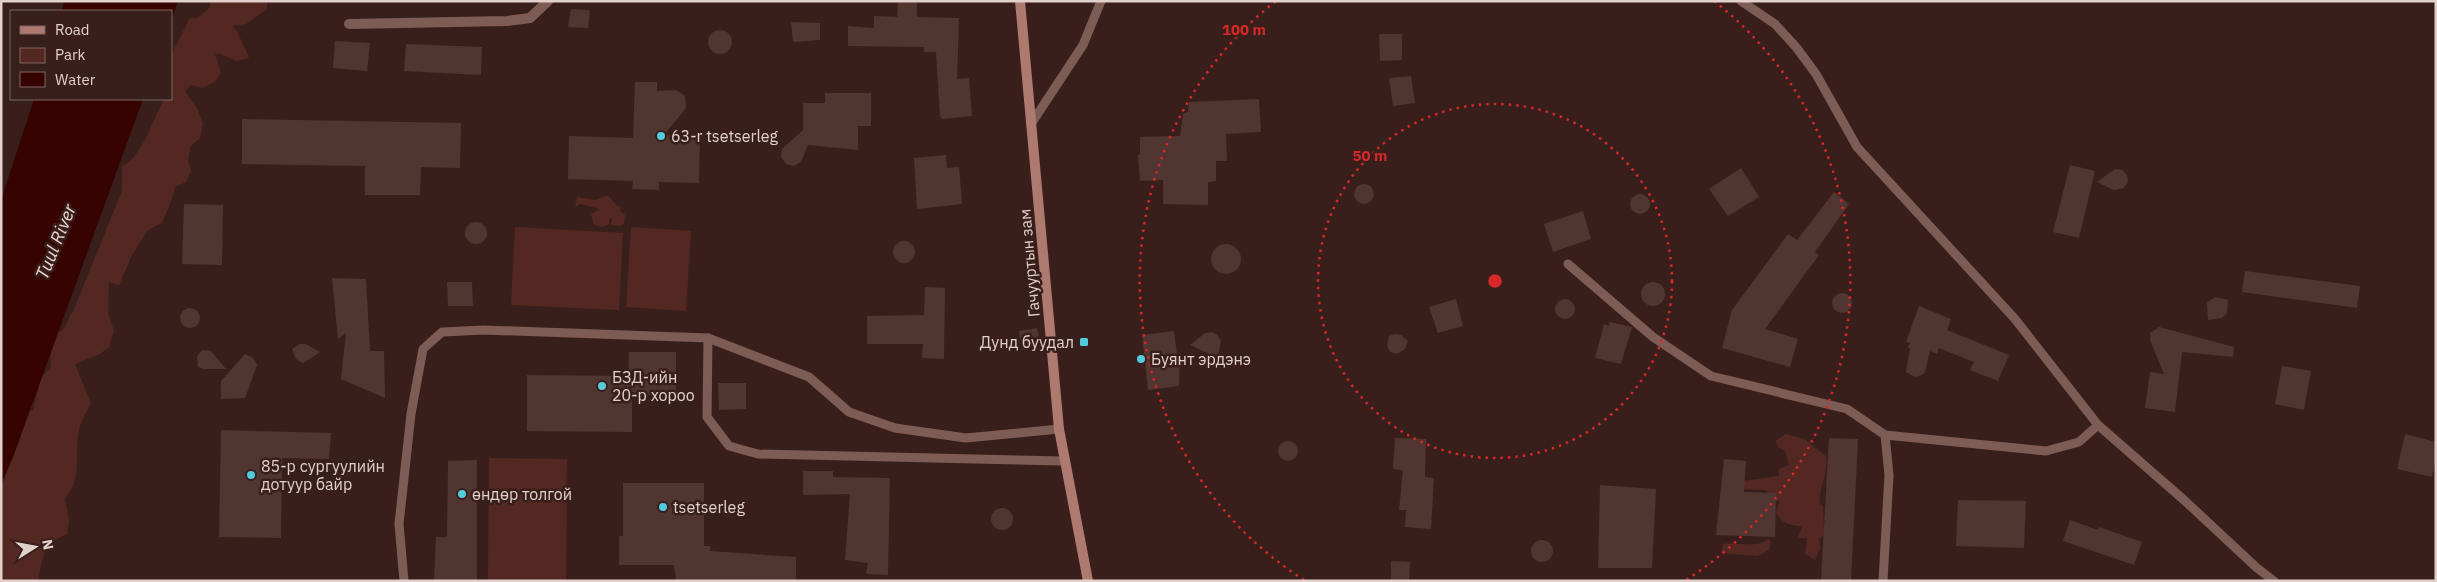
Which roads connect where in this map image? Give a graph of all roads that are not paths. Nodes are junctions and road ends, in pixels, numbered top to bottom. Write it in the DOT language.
graph roads {
  1 [pos="548,1"];
  2 [pos="1020,1"];
  3 [pos="1101,1"];
  4 [pos="1740,1"];
  5 [pos="349,24"];
  6 [pos="1031,124"];
  7 [pos="1568,264"];
  8 [pos="708,338"];
  9 [pos="2098,425"];
  10 [pos="1059,429"];
  11 [pos="1885,435"];
  12 [pos="1064,461"];
  13 [pos="404,581"];
  14 [pos="1088,581"];
  15 [pos="1883,581"];
  16 [pos="2274,581"];
  1 -- 5 [label="street"];
  2 -- 6 [label="main road, Гачууртын зам"];
  3 -- 6 [label="lane"];
  4 -- 9 [label="lane"];
  6 -- 10 [label="main road, Гачууртын зам"];
  7 -- 11 [label="lane"];
  8 -- 10 [label="lane"];
  8 -- 12 [label="lane"];
  8 -- 13 [label="lane"];
  9 -- 11 [label="lane"];
  9 -- 16 [label="lane"];
  10 -- 12 [label="main road, Гачууртын зам"];
  11 -- 15 [label="lane"];
  12 -- 14 [label="main road, Гачууртын зам"];
}
